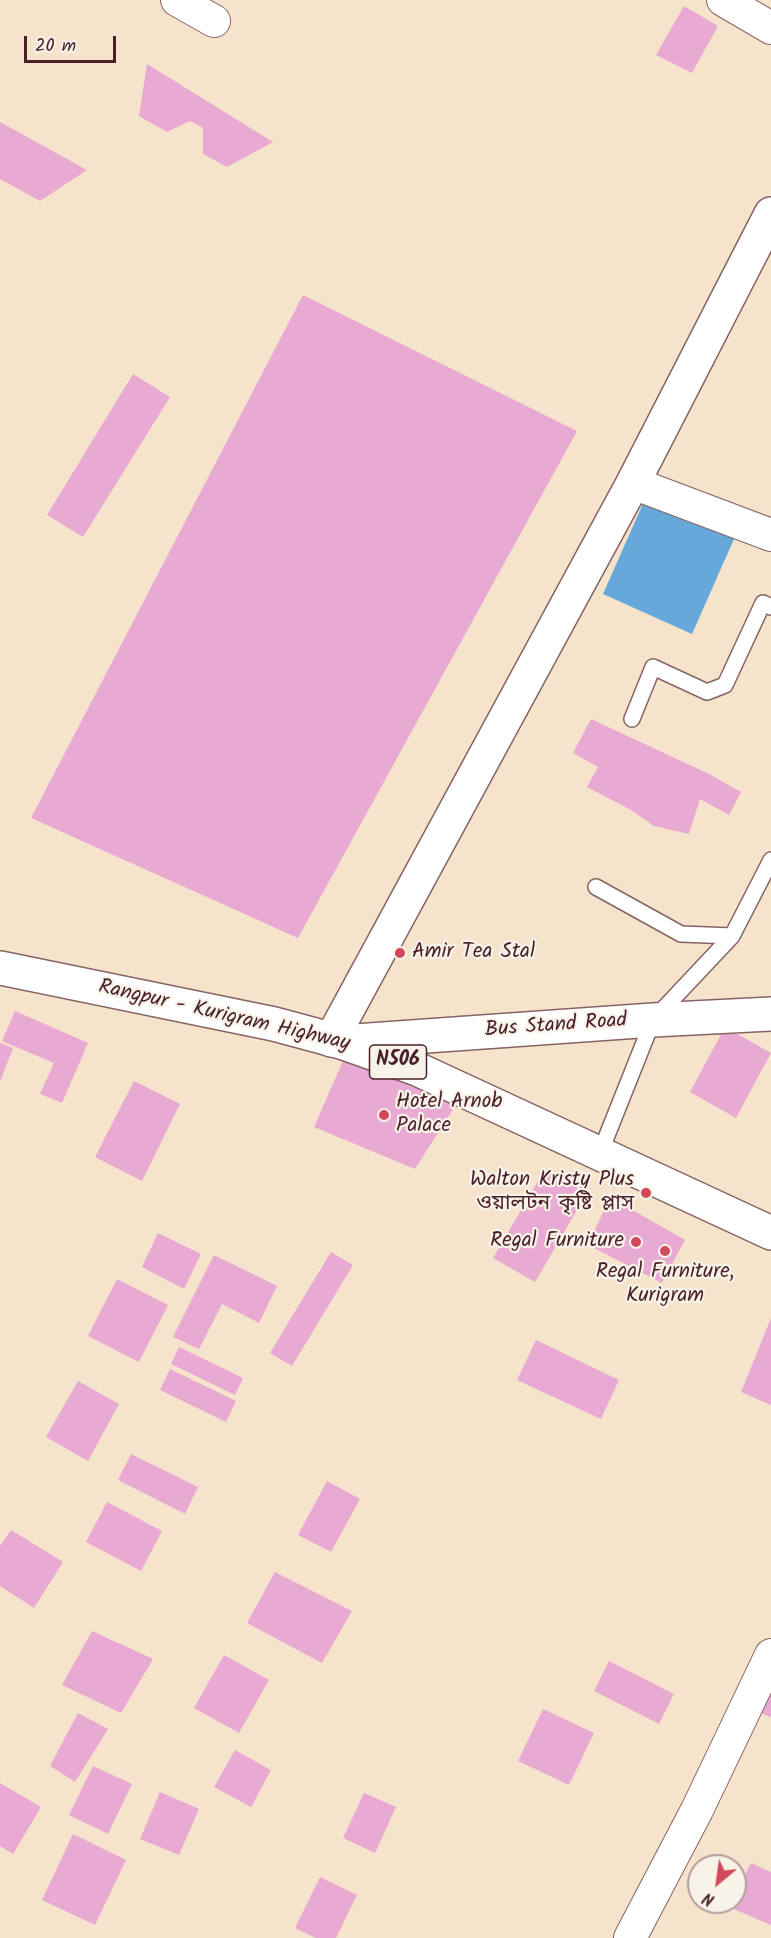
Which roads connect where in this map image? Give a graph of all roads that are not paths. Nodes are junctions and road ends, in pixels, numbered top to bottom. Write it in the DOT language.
graph roads {
  1 [pos="177,0"];
  2 [pos="723,0"];
  3 [pos="214,21"];
  4 [pos="771,28"];
  5 [pos="771,214"];
  6 [pos="633,483"];
  7 [pos="771,535"];
  8 [pos="771,606"];
  9 [pos="632,719"];
  10 [pos="771,860"];
  11 [pos="596,887"];
  12 [pos="732,936"];
  13 [pos="0,968"];
  14 [pos="771,1014"];
  15 [pos="653,1020"];
  16 [pos="336,1041"];
  17 [pos="600,1153"];
  18 [pos="771,1233"];
  19 [pos="771,1655"];
  20 [pos="630,1938"];
  1 -- 3 [label="street"];
  2 -- 4 [label="street"];
  5 -- 6 [label="main road"];
  6 -- 7 [label="street"];
  6 -- 16 [label="main road"];
  8 -- 9 [label="lane"];
  10 -- 12 [label="lane"];
  11 -- 12 [label="lane"];
  12 -- 15 [label="lane"];
  13 -- 16 [label="main road, Rangpur - Kurigram Highway / N506"];
  14 -- 15 [label="main road, Bus Stand Road"];
  15 -- 16 [label="main road, Bus Stand Road"];
  15 -- 17 [label="lane"];
  16 -- 17 [label="main road, Rangpur - Kurigram Highway / N506"];
  17 -- 18 [label="main road, Rangpur - Kurigram Highway / N506"];
  19 -- 20 [label="street"];
}
